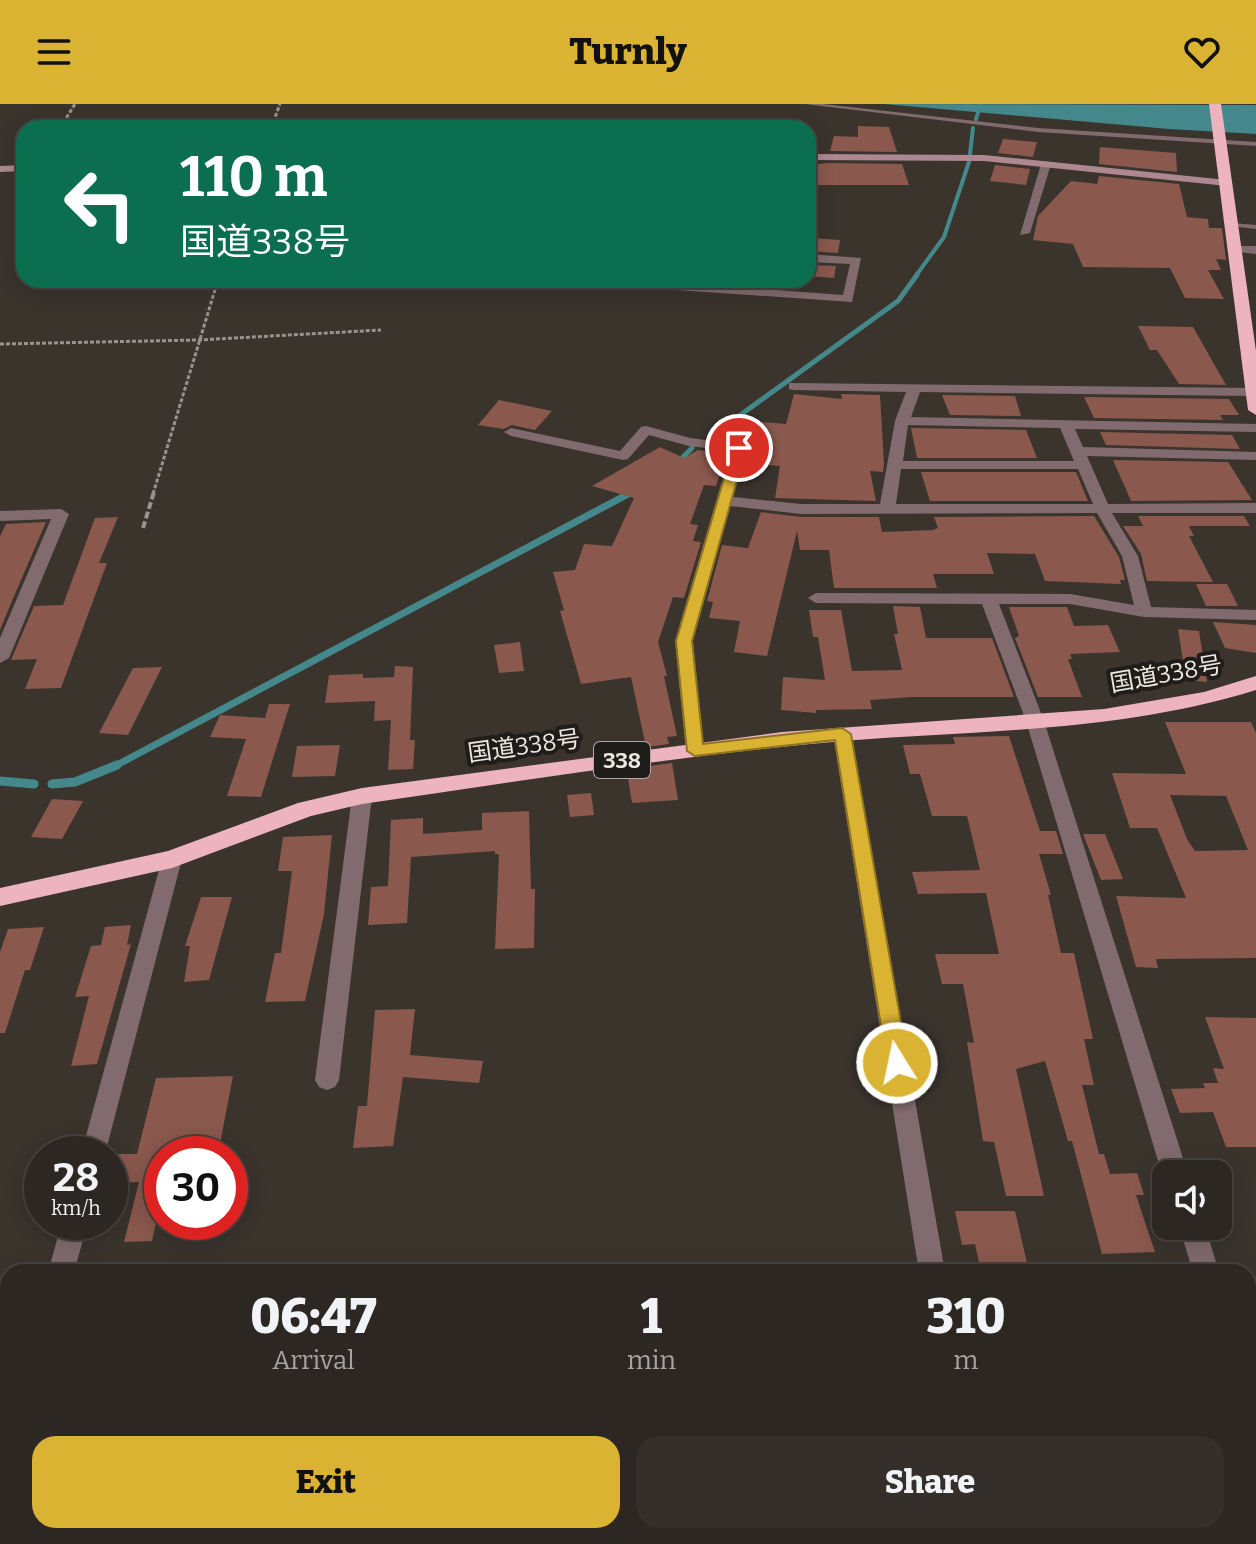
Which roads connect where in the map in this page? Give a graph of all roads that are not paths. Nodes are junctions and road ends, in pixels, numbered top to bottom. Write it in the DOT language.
graph roads {
  1 [pos="808,104"];
  2 [pos="1215,104"];
  3 [pos="1222,141"];
  4 [pos="1256,144"];
  5 [pos="816,157"];
  6 [pos="1046,164"];
  7 [pos="1227,183"];
  8 [pos="1232,225"];
  9 [pos="1256,227"];
  10 [pos="1024,233"];
  11 [pos="1234,249"];
  12 [pos="1256,250"];
  13 [pos="816,258"];
  14 [pos="711,288"];
  15 [pos="794,386"];
  16 [pos="915,387"];
  17 [pos="1254,392"];
  18 [pos="1256,410"];
  19 [pos="902,421"];
  20 [pos="1066,425"];
  21 [pos="1256,428"];
  22 [pos="511,432"];
  23 [pos="1256,456"];
  24 [pos="1080,458"];
  25 [pos="894,465"];
  26 [pos="724,501"];
  27 [pos="1256,508"];
  28 [pos="887,509"];
  29 [pos="1103,510"];
  30 [pos="0,516"];
  31 [pos="816,598"];
  32 [pos="989,600"];
  33 [pos="1144,612"];
  34 [pos="1256,615"];
  35 [pos="0,658"];
  36 [pos="1256,683"];
  37 [pos="1035,721"];
  38 [pos="842,734"];
  39 [pos="695,751"];
  40 [pos="362,796"];
  41 [pos="172,859"];
  42 [pos="0,897"];
  43 [pos="327,1080"];
  44 [pos="98,1136"];
  45 [pos="1171,1160"];
  46 [pos="70,1240"];
  47 [pos="1196,1240"];
  48 [pos="63,1264"];
  49 [pos="931,1264"];
  50 [pos="1204,1264"];
  1 -- 3 [label="lane"];
  2 -- 3 [label="highway"];
  3 -- 4 [label="lane"];
  3 -- 7 [label="highway"];
  5 -- 6 [label="street"];
  6 -- 7 [label="street"];
  6 -- 10 [label="street"];
  7 -- 8 [label="highway"];
  8 -- 9 [label="lane"];
  8 -- 11 [label="highway"];
  11 -- 12 [label="street"];
  11 -- 17 [label="highway"];
  13 -- 14 [label="street"];
  15 -- 16 [label="street"];
  16 -- 17 [label="street"];
  16 -- 19 [label="street"];
  17 -- 18 [label="highway"];
  19 -- 20 [label="street"];
  19 -- 25 [label="street"];
  20 -- 21 [label="street"];
  20 -- 24 [label="street"];
  22 -- 26 [label="street"];
  23 -- 24 [label="street"];
  24 -- 25 [label="street"];
  24 -- 29 [label="street"];
  25 -- 28 [label="street"];
  26 -- 28 [label="street"];
  26 -- 39 [label="street"];
  27 -- 29 [label="street"];
  28 -- 29 [label="street"];
  29 -- 33 [label="street"];
  30 -- 35 [label="street"];
  31 -- 32 [label="street"];
  32 -- 33 [label="street"];
  32 -- 37 [label="street"];
  33 -- 34 [label="street"];
  36 -- 37 [label="highway, 国道338号 / 338"];
  37 -- 38 [label="highway, 国道338号 / 338"];
  37 -- 45 [label="street"];
  38 -- 39 [label="highway, 国道338号 / 338"];
  38 -- 49 [label="street"];
  39 -- 40 [label="highway, 国道338号 / 338"];
  40 -- 41 [label="highway, 国道338号 / 338"];
  40 -- 43 [label="street"];
  41 -- 42 [label="highway, 国道338号 / 338"];
  41 -- 44 [label="street"];
  46 -- 48 [label="street"];
  47 -- 50 [label="street"];
}
